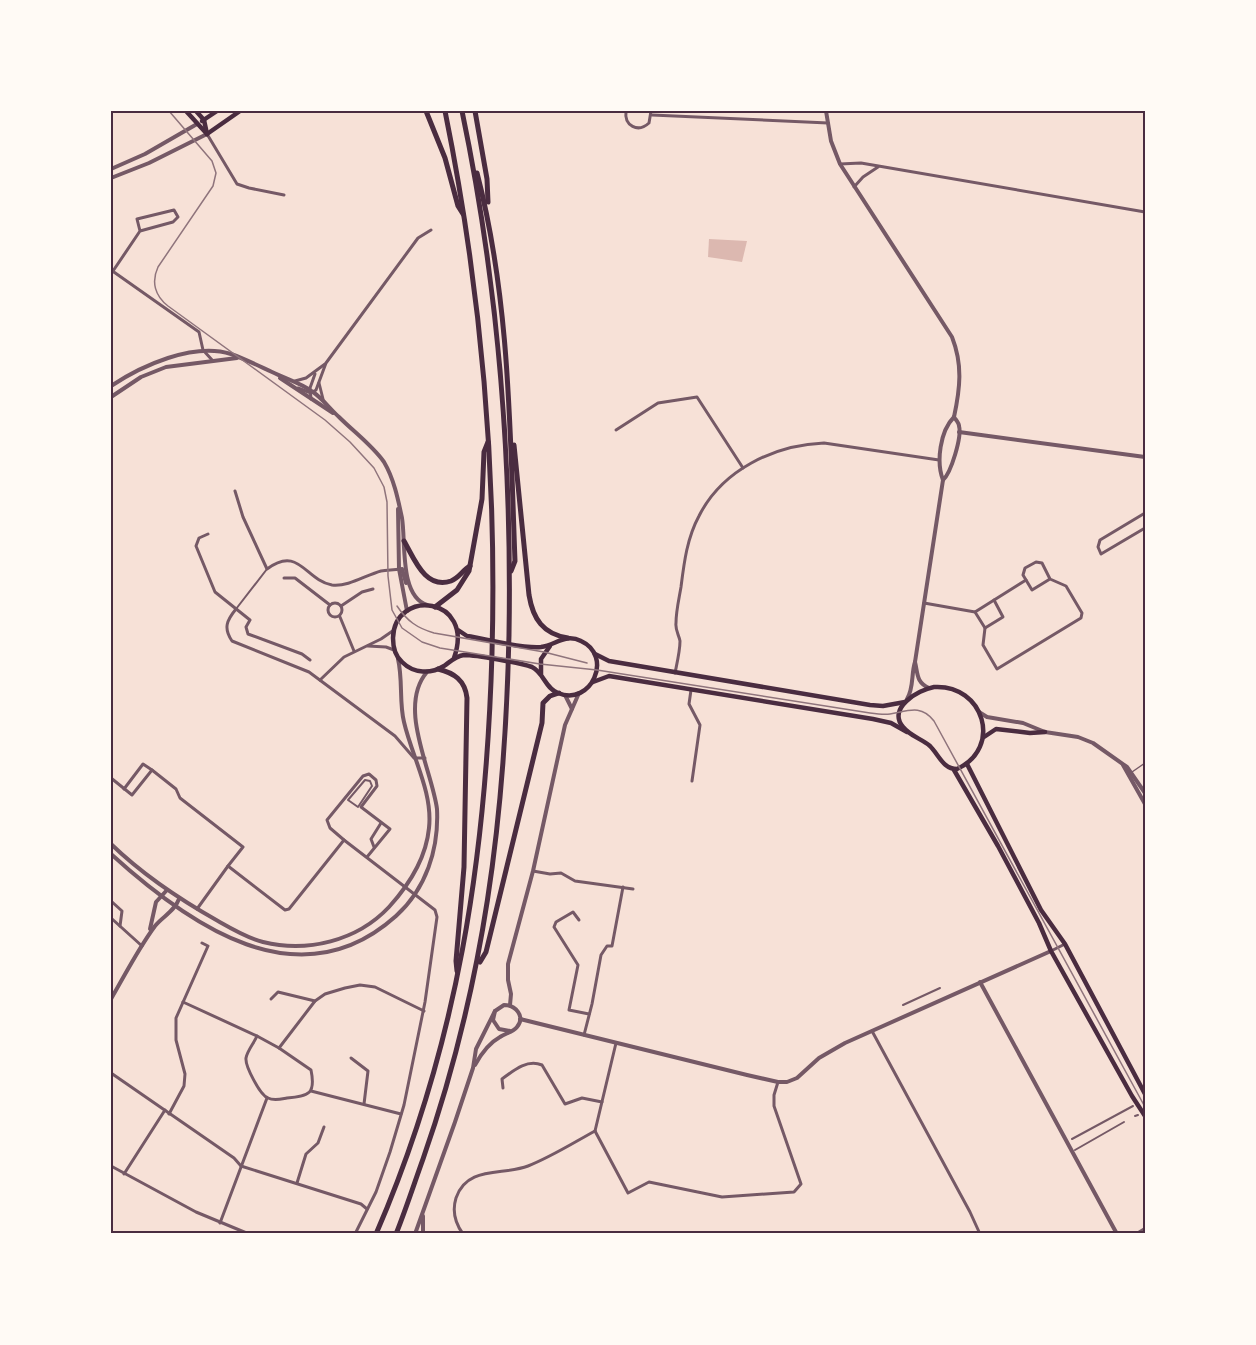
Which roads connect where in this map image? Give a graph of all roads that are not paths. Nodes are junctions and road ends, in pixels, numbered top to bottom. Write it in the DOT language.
graph roads {
  1 [pos="186,111"];
  2 [pos="196,111"];
  3 [pos="217,111"];
  4 [pos="240,111"];
  5 [pos="426,111"];
  6 [pos="445,111"];
  7 [pos="475,111"];
  8 [pos="626,111"];
  9 [pos="826,111"];
  10 [pos="462,112"];
  11 [pos="652,113"];
  12 [pos="204,120"];
  13 [pos="828,123"];
  14 [pos="197,124"];
  15 [pos="207,134"];
  16 [pos="840,164"];
  17 [pos="879,167"];
  18 [pos="111,169"];
  19 [pos="111,178"];
  20 [pos="854,187"];
  21 [pos="284,195"];
  22 [pos="1145,212"];
  23 [pos="464,216"];
  24 [pos="488,216"];
  25 [pos="431,230"];
  26 [pos="140,231"];
  27 [pos="112,272"];
  28 [pos="204,352"];
  29 [pos="238,358"];
  30 [pos="215,363"];
  31 [pos="326,363"];
  32 [pos="318,370"];
  33 [pos="320,378"];
  34 [pos="291,382"];
  35 [pos="111,386"];
  36 [pos="311,391"];
  37 [pos="509,396"];
  38 [pos="111,397"];
  39 [pos="312,400"];
  40 [pos="324,400"];
  41 [pos="339,417"];
  42 [pos="954,417"];
  43 [pos="946,425"];
  44 [pos="960,426"];
  45 [pos="616,430"];
  46 [pos="959,432"];
  47 [pos="489,441"];
  48 [pos="1145,457"];
  49 [pos="939,460"];
  50 [pos="953,465"];
  51 [pos="940,466"];
  52 [pos="743,468"];
  53 [pos="943,480"];
  54 [pos="235,491"];
  55 [pos="398,502"];
  56 [pos="1145,513"];
  57 [pos="1145,528"];
  58 [pos="208,534"];
  59 [pos="404,541"];
  60 [pos="470,566"];
  61 [pos="267,569"];
  62 [pos="402,569"];
  63 [pos="510,573"];
  64 [pos="284,578"];
  65 [pos="1050,579"];
  66 [pos="1026,580"];
  67 [pos="373,589"];
  68 [pos="993,600"];
  69 [pos="924,603"];
  70 [pos="330,605"];
  71 [pos="428,605"];
  72 [pos="341,606"];
  73 [pos="435,607"];
  74 [pos="236,609"];
  75 [pos="407,611"];
  76 [pos="975,612"];
  77 [pos="339,616"];
  78 [pos="985,628"];
  79 [pos="394,630"];
  80 [pos="458,630"];
  81 [pos="568,638"];
  82 [pos="552,644"];
  83 [pos="366,646"];
  84 [pos="354,651"];
  85 [pos="394,651"];
  86 [pos="594,653"];
  87 [pos="398,658"];
  88 [pos="454,658"];
  89 [pos="310,660"];
  90 [pos="915,662"];
  91 [pos="438,669"];
  92 [pos="427,672"];
  93 [pos="675,673"];
  94 [pos="542,676"];
  95 [pos="320,680"];
  96 [pos="593,682"];
  97 [pos="930,688"];
  98 [pos="691,690"];
  99 [pos="559,693"];
  100 [pos="579,693"];
  101 [pos="566,695"];
  102 [pos="905,702"];
  103 [pos="572,709"];
  104 [pos="979,712"];
  105 [pos="907,732"];
  106 [pos="1045,732"];
  107 [pos="982,739"];
  108 [pos="425,758"];
  109 [pos="415,759"];
  110 [pos="1145,763"];
  111 [pos="967,764"];
  112 [pos="1123,765"];
  113 [pos="152,770"];
  114 [pos="954,770"];
  115 [pos="1131,772"];
  116 [pos="111,778"];
  117 [pos="365,780"];
  118 [pos="692,781"];
  119 [pos="124,789"];
  120 [pos="1145,793"];
  121 [pos="1145,804"];
  122 [pos="381,823"];
  123 [pos="344,840"];
  124 [pos="111,844"];
  125 [pos="375,847"];
  126 [pos="111,854"];
  127 [pos="367,857"];
  128 [pos="228,866"];
  129 [pos="533,871"];
  130 [pos="405,887"];
  131 [pos="623,887"];
  132 [pos="633,889"];
  133 [pos="167,890"];
  134 [pos="413,893"];
  135 [pos="160,897"];
  136 [pos="179,899"];
  137 [pos="111,901"];
  138 [pos="176,907"];
  139 [pos="197,909"];
  140 [pos="111,918"];
  141 [pos="579,920"];
  142 [pos="120,927"];
  143 [pos="148,935"];
  144 [pos="202,943"];
  145 [pos="1065,944"];
  146 [pos="142,946"];
  147 [pos="1051,951"];
  148 [pos="477,966"];
  149 [pos="458,976"];
  150 [pos="980,982"];
  151 [pos="940,988"];
  152 [pos="112,996"];
  153 [pos="271,999"];
  154 [pos="315,1001"];
  155 [pos="183,1002"];
  156 [pos="510,1005"];
  157 [pos="903,1005"];
  158 [pos="424,1011"];
  159 [pos="495,1011"];
  160 [pos="588,1014"];
  161 [pos="520,1020"];
  162 [pos="510,1031"];
  163 [pos="872,1031"];
  164 [pos="584,1035"];
  165 [pos="257,1036"];
  166 [pos="616,1043"];
  167 [pos="279,1048"];
  168 [pos="351,1058"];
  169 [pos="473,1068"];
  170 [pos="111,1073"];
  171 [pos="778,1082"];
  172 [pos="503,1088"];
  173 [pos="311,1091"];
  174 [pos="1145,1094"];
  175 [pos="267,1098"];
  176 [pos="602,1102"];
  177 [pos="364,1104"];
  178 [pos="1133,1106"];
  179 [pos="1145,1106"];
  180 [pos="165,1110"];
  181 [pos="169,1114"];
  182 [pos="401,1114"];
  183 [pos="1140,1115"];
  184 [pos="1124,1122"];
  185 [pos="324,1127"];
  186 [pos="595,1131"];
  187 [pos="1072,1139"];
  188 [pos="1075,1150"];
  189 [pos="111,1166"];
  190 [pos="241,1166"];
  191 [pos="124,1174"];
  192 [pos="297,1183"];
  193 [pos="367,1209"];
  194 [pos="423,1212"];
  195 [pos="219,1223"];
  196 [pos="400,1223"];
  197 [pos="1145,1229"];
  198 [pos="249,1234"];
  199 [pos="355,1234"];
  200 [pos="376,1234"];
  201 [pos="396,1234"];
  202 [pos="401,1234"];
  203 [pos="415,1234"];
  204 [pos="423,1234"];
  205 [pos="463,1234"];
  206 [pos="980,1234"];
  207 [pos="1117,1234"];
  208 [pos="1137,1234"];
  1 -- 14 [label="main road"];
  2 -- 12 [label="main road"];
  3 -- 12 [label="main road"];
  4 -- 15 [label="main road"];
  5 -- 23 [label="highway"];
  6 -- 23 [label="highway"];
  7 -- 24 [label="highway"];
  8 -- 11 [label="street"];
  9 -- 13 [label="street"];
  10 -- 24 [label="highway"];
  10 -- 63 [label="highway"];
  11 -- 13 [label="street"];
  12 -- 14 [label="main road"];
  12 -- 15 [label="main road"];
  13 -- 16 [label="street"];
  14 -- 15 [label="main road"];
  14 -- 18 [label="street"];
  15 -- 19 [label="street"];
  15 -- 21 [label="street"];
  16 -- 17 [label="street"];
  16 -- 20 [label="street"];
  17 -- 20 [label="street"];
  17 -- 22 [label="street"];
  20 -- 42 [label="street"];
  23 -- 47 [label="highway"];
  24 -- 37 [label="highway"];
  25 -- 31 [label="street"];
  26 -- 26 [label="street"];
  26 -- 27 [label="street"];
  27 -- 28 [label="street"];
  28 -- 29 [label="street"];
  28 -- 30 [label="street"];
  28 -- 35 [label="street"];
  29 -- 30 [label="street"];
  29 -- 34 [label="street"];
  30 -- 38 [label="street"];
  31 -- 32 [label="street"];
  31 -- 33 [label="street"];
  32 -- 34 [label="street"];
  32 -- 36 [label="street"];
  33 -- 36 [label="street"];
  33 -- 40 [label="street"];
  34 -- 36 [label="street"];
  34 -- 39 [label="street"];
  36 -- 39 [label="street"];
  36 -- 40 [label="street"];
  37 -- 63 [label="highway"];
  37 -- 81 [label="highway"];
  39 -- 41 [label="street"];
  40 -- 41 [label="street"];
  41 -- 55 [label="street"];
  42 -- 43 [label="street"];
  42 -- 44 [label="street"];
  43 -- 44 [label="street"];
  43 -- 49 [label="street"];
  44 -- 46 [label="street"];
  45 -- 52 [label="street"];
  46 -- 48 [label="street"];
  46 -- 50 [label="street"];
  47 -- 60 [label="highway"];
  47 -- 149 [label="highway"];
  49 -- 51 [label="street"];
  49 -- 52 [label="street"];
  50 -- 51 [label="street"];
  50 -- 53 [label="street"];
  51 -- 53 [label="street"];
  52 -- 93 [label="street"];
  53 -- 69 [label="street"];
  54 -- 61 [label="street"];
  55 -- 59 [label="street"];
  55 -- 62 [label="street"];
  56 -- 57 [label="street"];
  58 -- 74 [label="street"];
  59 -- 60 [label="highway"];
  59 -- 62 [label="street"];
  60 -- 73 [label="highway"];
  61 -- 62 [label="street"];
  61 -- 74 [label="street"];
  62 -- 71 [label="street"];
  62 -- 75 [label="street"];
  63 -- 148 [label="highway"];
  64 -- 70 [label="street"];
  65 -- 66 [label="street"];
  65 -- 66 [label="street"];
  65 -- 78 [label="street"];
  66 -- 68 [label="street"];
  67 -- 72 [label="street"];
  68 -- 76 [label="street"];
  68 -- 78 [label="street"];
  69 -- 76 [label="street"];
  69 -- 90 [label="street"];
  70 -- 72 [label="street"];
  70 -- 77 [label="street"];
  71 -- 73 [label="main road"];
  71 -- 75 [label="main road"];
  72 -- 77 [label="street"];
  73 -- 80 [label="main road"];
  74 -- 89 [label="street"];
  74 -- 95 [label="street"];
  75 -- 79 [label="main road"];
  76 -- 78 [label="street"];
  77 -- 84 [label="street"];
  79 -- 83 [label="street"];
  79 -- 85 [label="main road"];
  80 -- 82 [label="main road"];
  80 -- 88 [label="main road"];
  81 -- 82 [label="main road"];
  81 -- 86 [label="main road"];
  82 -- 94 [label="main road"];
  83 -- 84 [label="street"];
  83 -- 85 [label="street"];
  84 -- 95 [label="street"];
  85 -- 87 [label="main road"];
  86 -- 93 [label="main road"];
  86 -- 96 [label="main road"];
  87 -- 92 [label="main road"];
  87 -- 109 [label="street"];
  88 -- 91 [label="main road"];
  88 -- 94 [label="main road"];
  90 -- 97 [label="street"];
  90 -- 102 [label="street"];
  91 -- 92 [label="main road"];
  91 -- 149 [label="highway"];
  92 -- 108 [label="street"];
  93 -- 102 [label="main road"];
  94 -- 99 [label="main road"];
  95 -- 109 [label="street"];
  96 -- 98 [label="main road"];
  96 -- 100 [label="main road"];
  97 -- 102 [label="main road"];
  97 -- 104 [label="main road"];
  98 -- 105 [label="main road"];
  98 -- 118 [label="street"];
  99 -- 101 [label="main road"];
  99 -- 148 [label="highway"];
  100 -- 101 [label="main road"];
  100 -- 103 [label="street"];
  101 -- 103 [label="street"];
  102 -- 105 [label="main road"];
  103 -- 129 [label="street"];
  104 -- 106 [label="street"];
  104 -- 107 [label="main road"];
  105 -- 114 [label="main road"];
  106 -- 107 [label="main road"];
  106 -- 112 [label="street"];
  107 -- 111 [label="main road"];
  108 -- 109 [label="street"];
  108 -- 134 [label="street"];
  109 -- 130 [label="street"];
  110 -- 115 [label="lane"];
  111 -- 114 [label="main road"];
  111 -- 145 [label="main road"];
  112 -- 115 [label="street"];
  112 -- 121 [label="street"];
  113 -- 119 [label="street"];
  113 -- 119 [label="street"];
  113 -- 128 [label="street"];
  114 -- 147 [label="main road"];
  115 -- 120 [label="street"];
  116 -- 119 [label="street"];
  117 -- 117 [label="street"];
  122 -- 123 [label="street"];
  122 -- 125 [label="street"];
  122 -- 125 [label="street"];
  123 -- 127 [label="street"];
  123 -- 128 [label="street"];
  124 -- 133 [label="street"];
  125 -- 127 [label="street"];
  126 -- 135 [label="street"];
  127 -- 130 [label="street"];
  128 -- 139 [label="street"];
  129 -- 131 [label="street"];
  129 -- 156 [label="street"];
  130 -- 134 [label="street"];
  130 -- 139 [label="street"];
  131 -- 132 [label="street"];
  131 -- 160 [label="street"];
  133 -- 135 [label="street"];
  133 -- 136 [label="street"];
  134 -- 138 [label="street"];
  134 -- 158 [label="street"];
  135 -- 138 [label="street"];
  135 -- 143 [label="street"];
  136 -- 138 [label="street"];
  136 -- 139 [label="street"];
  137 -- 142 [label="street"];
  138 -- 143 [label="street"];
  140 -- 142 [label="street"];
  141 -- 160 [label="street"];
  142 -- 146 [label="street"];
  143 -- 146 [label="street"];
  144 -- 155 [label="street"];
  145 -- 147 [label="street"];
  145 -- 174 [label="main road"];
  146 -- 152 [label="street"];
  147 -- 150 [label="street"];
  147 -- 183 [label="main road"];
  148 -- 196 [label="highway"];
  149 -- 200 [label="highway"];
  150 -- 163 [label="street"];
  150 -- 207 [label="street"];
  151 -- 157 [label="street"];
  153 -- 154 [label="street"];
  154 -- 158 [label="street"];
  154 -- 167 [label="street"];
  155 -- 165 [label="street"];
  155 -- 181 [label="street"];
  156 -- 159 [label="street"];
  156 -- 161 [label="street"];
  158 -- 182 [label="street"];
  159 -- 162 [label="street"];
  159 -- 169 [label="street"];
  160 -- 164 [label="street"];
  161 -- 162 [label="street"];
  161 -- 164 [label="street"];
  162 -- 169 [label="street"];
  163 -- 171 [label="street"];
  163 -- 206 [label="street"];
  164 -- 166 [label="street"];
  165 -- 167 [label="street"];
  165 -- 175 [label="street"];
  166 -- 171 [label="street"];
  166 -- 176 [label="street"];
  167 -- 173 [label="street"];
  168 -- 177 [label="street"];
  169 -- 194 [label="street"];
  170 -- 180 [label="street"];
  171 -- 186 [label="street"];
  172 -- 176 [label="street"];
  173 -- 175 [label="street"];
  173 -- 177 [label="street"];
  175 -- 190 [label="street"];
  176 -- 186 [label="street"];
  177 -- 182 [label="street"];
  178 -- 187 [label="street"];
  179 -- 183 [label="main road"];
  180 -- 181 [label="street"];
  180 -- 191 [label="street"];
  181 -- 190 [label="street"];
  182 -- 193 [label="street"];
  184 -- 188 [label="street"];
  185 -- 192 [label="street"];
  186 -- 205 [label="street"];
  189 -- 191 [label="street"];
  190 -- 192 [label="street"];
  190 -- 195 [label="street"];
  191 -- 195 [label="street"];
  192 -- 193 [label="street"];
  193 -- 199 [label="street"];
  194 -- 203 [label="street"];
  194 -- 204 [label="street"];
  195 -- 198 [label="street"];
  196 -- 201 [label="highway"];
  196 -- 202 [label="highway"];
  197 -- 208 [label="street"];
}
